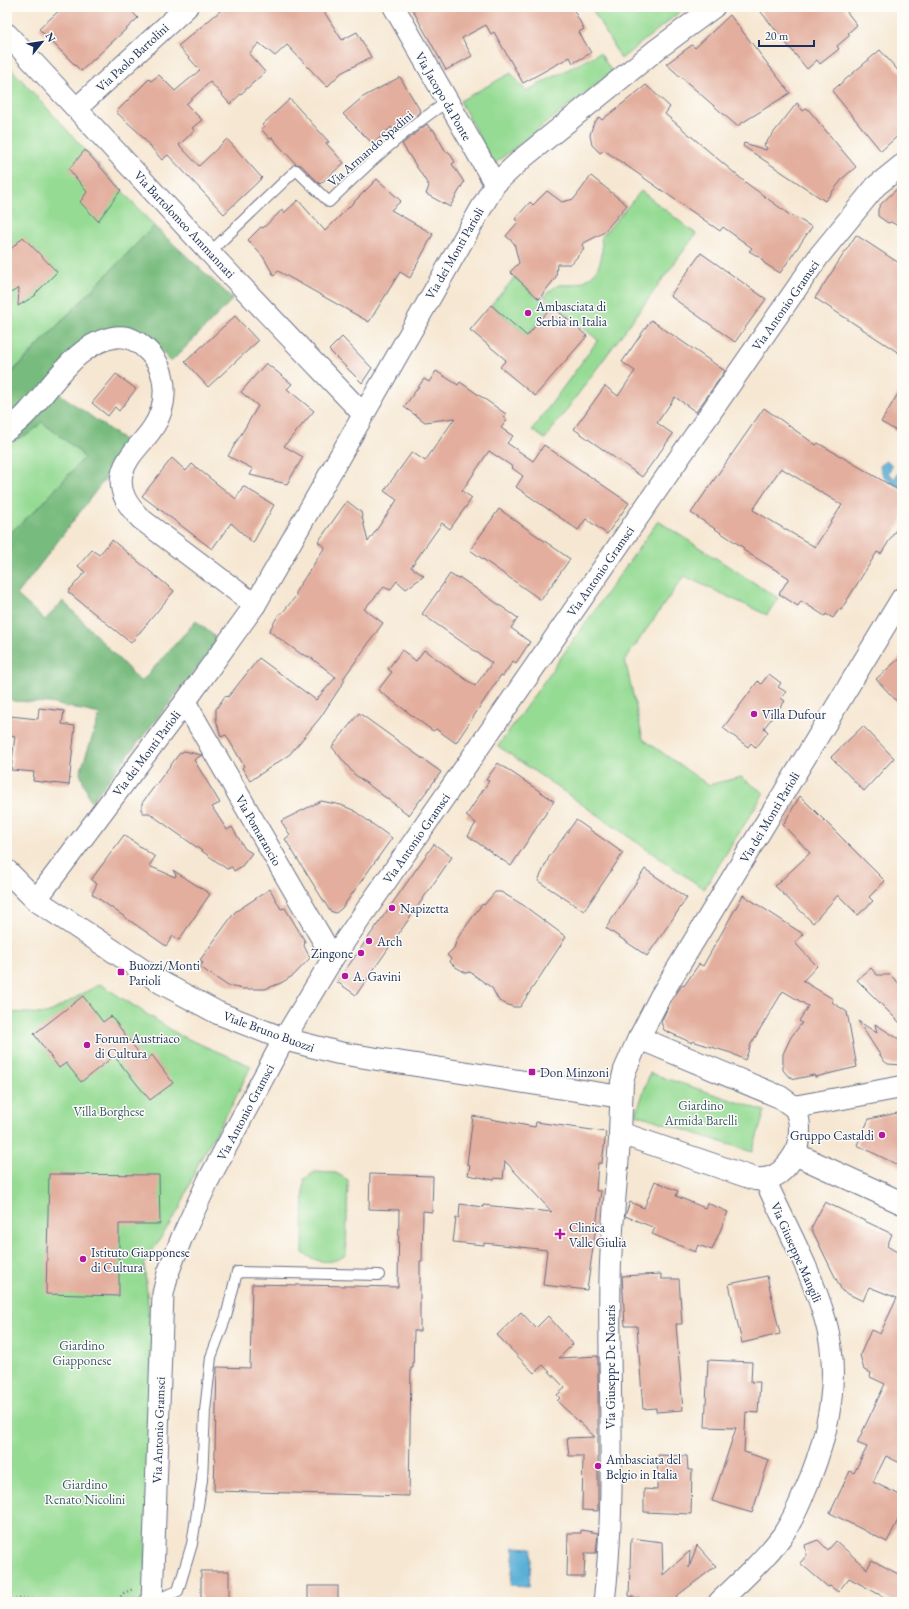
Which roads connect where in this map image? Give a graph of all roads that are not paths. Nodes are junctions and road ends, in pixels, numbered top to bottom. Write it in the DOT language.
graph roads {
  1 [pos="187,7"];
  2 [pos="394,7"];
  3 [pos="710,8"];
  4 [pos="7,34"];
  5 [pos="447,102"];
  6 [pos="77,108"];
  7 [pos="902,164"];
  8 [pos="495,184"];
  9 [pos="210,252"];
  10 [pos="363,414"];
  11 [pos="7,430"];
  12 [pos="902,598"];
  13 [pos="255,605"];
  14 [pos="185,702"];
  15 [pos="7,870"];
  16 [pos="36,900"];
  17 [pos="334,958"];
  18 [pos="639,1038"];
  19 [pos="284,1039"];
  20 [pos="902,1087"];
  21 [pos="621,1097"];
  22 [pos="794,1108"];
  23 [pos="620,1133"];
  24 [pos="795,1154"];
  25 [pos="765,1180"];
  26 [pos="902,1204"];
  27 [pos="379,1275"];
  28 [pos="152,1601"];
  29 [pos="604,1602"];
  30 [pos="719,1602"];
  1 -- 6 [label="street, Via Paolo Bartolini"];
  2 -- 5 [label="street, Via Jacopo da Ponte"];
  3 -- 8 [label="street, Via dei Monti Parioli"];
  4 -- 6 [label="street, Via Bartolomeo Ammannati"];
  5 -- 8 [label="street, Via Jacopo da Ponte"];
  5 -- 9 [label="lane, Via Armando Spadini"];
  6 -- 9 [label="street, Via Bartolomeo Ammannati"];
  7 -- 17 [label="street, Via Antonio Gramsci"];
  8 -- 10 [label="street, Via dei Monti Parioli"];
  9 -- 10 [label="street, Via Bartolomeo Ammannati"];
  10 -- 13 [label="street, Via dei Monti Parioli"];
  11 -- 13 [label="street"];
  12 -- 18 [label="street, Via dei Monti Parioli"];
  13 -- 14 [label="street, Via dei Monti Parioli"];
  14 -- 16 [label="street, Via dei Monti Parioli"];
  14 -- 17 [label="street, Via Pomarancio"];
  15 -- 16 [label="street, Viale Bruno Buozzi"];
  16 -- 19 [label="street, Viale Bruno Buozzi"];
  17 -- 19 [label="street, Via Antonio Gramsci"];
  18 -- 21 [label="street"];
  18 -- 22 [label="street"];
  19 -- 21 [label="street, Viale Bruno Buozzi"];
  19 -- 28 [label="street, Via Antonio Gramsci"];
  20 -- 22 [label="street"];
  21 -- 23 [label="street"];
  22 -- 24 [label="street"];
  23 -- 25 [label="street"];
  23 -- 29 [label="street, Via Giuseppe De Notaris"];
  24 -- 25 [label="street"];
  24 -- 26 [label="street"];
  25 -- 30 [label="street, Via Giuseppe Mangili"];
  27 -- 28 [label="lane"];
}
